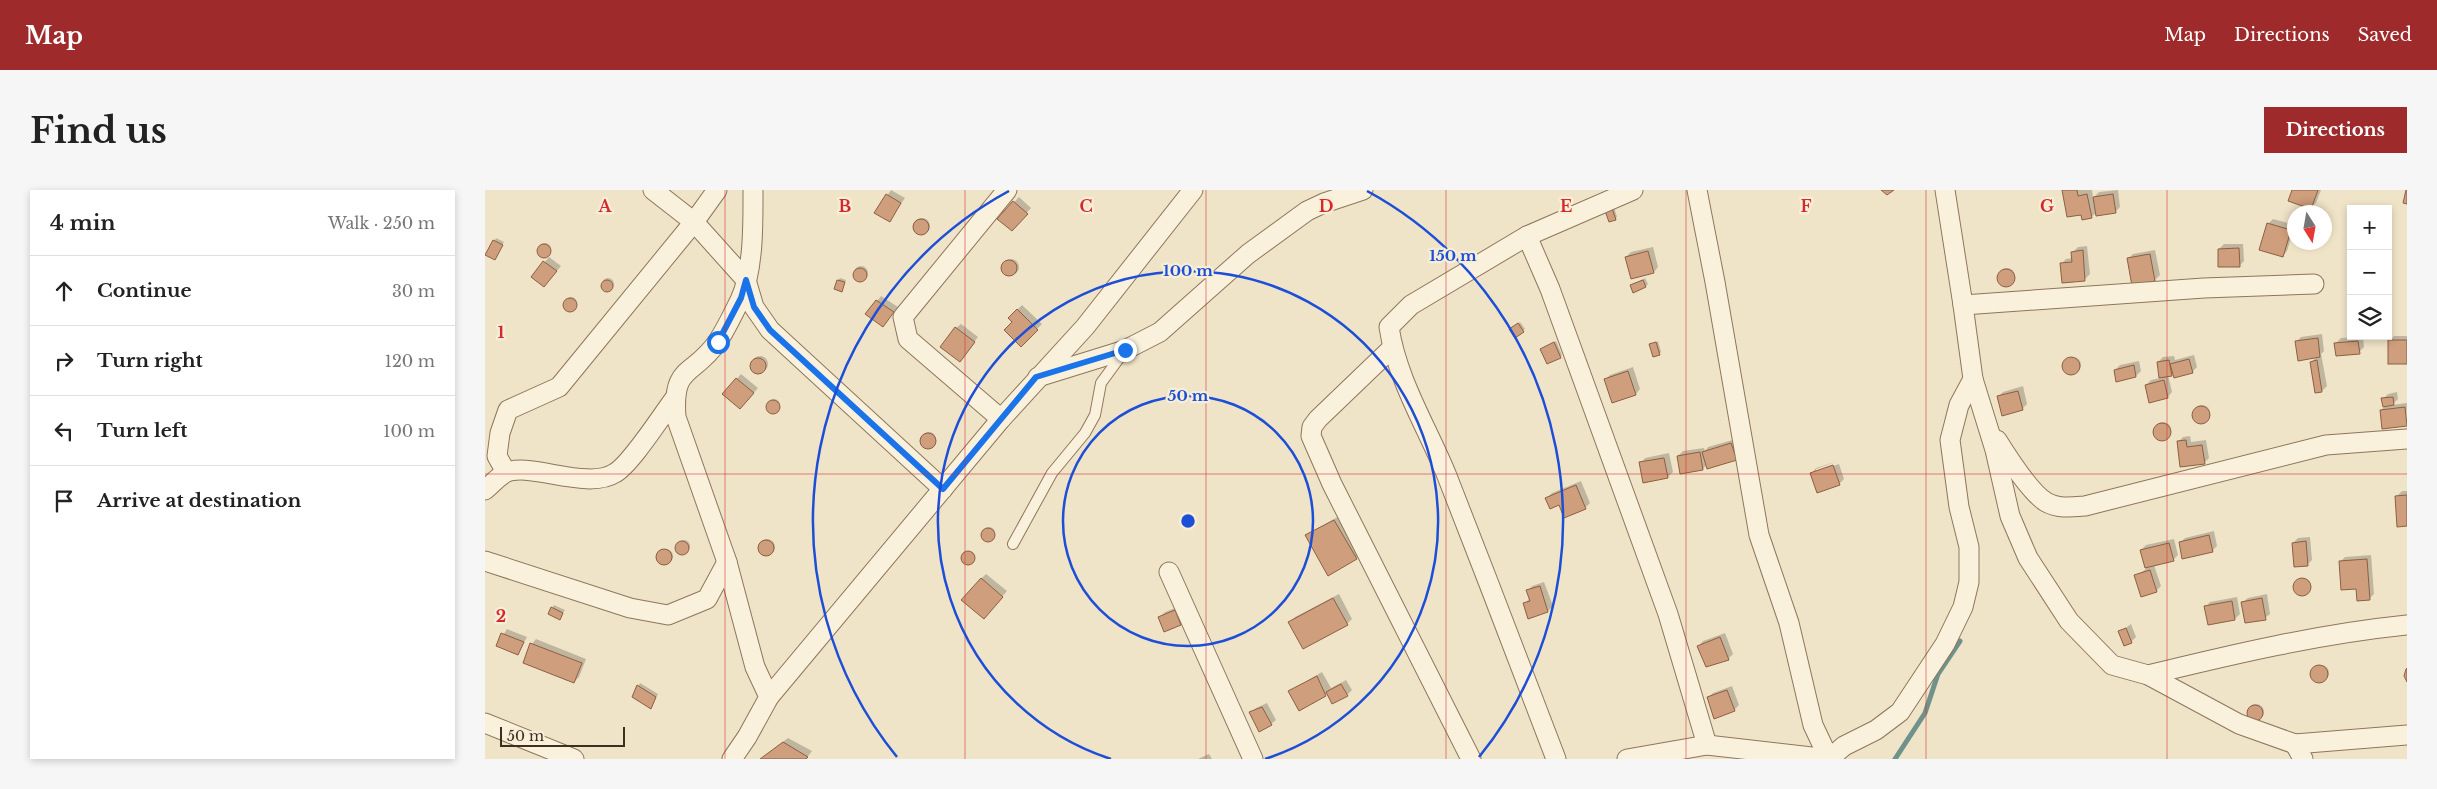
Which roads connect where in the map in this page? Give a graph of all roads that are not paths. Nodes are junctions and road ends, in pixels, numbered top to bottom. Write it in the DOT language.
graph roads {
  1 [pos="653,190"];
  2 [pos="717,190"];
  3 [pos="753,190"];
  4 [pos="1007,190"];
  5 [pos="1193,190"];
  6 [pos="1363,190"];
  7 [pos="1633,190"];
  8 [pos="1697,190"];
  9 [pos="1945,190"];
  10 [pos="694,222"];
  11 [pos="1527,236"];
  12 [pos="746,280"];
  13 [pos="2314,284"];
  14 [pos="1963,306"];
  15 [pos="1392,348"];
  16 [pos="1125,350"];
  17 [pos="1036,377"];
  18 [pos="1973,379"];
  19 [pos="675,398"];
  20 [pos="1001,419"];
  21 [pos="1986,421"];
  22 [pos="2407,439"];
  23 [pos="506,472"];
  24 [pos="943,489"];
  25 [pos="485,490"];
  26 [pos="1013,544"];
  27 [pos="485,561"];
  28 [pos="727,562"];
  29 [pos="1169,572"];
  30 [pos="2407,625"];
  31 [pos="2148,675"];
  32 [pos="769,697"];
  33 [pos="485,723"];
  34 [pos="2407,735"];
  35 [pos="1707,745"];
  36 [pos="2299,752"];
  37 [pos="574,759"];
  38 [pos="732,759"];
  39 [pos="1253,759"];
  40 [pos="1471,759"];
  41 [pos="1556,759"];
  42 [pos="1627,759"];
  43 [pos="1829,759"];
  1 -- 10 [label="street"];
  2 -- 10 [label="street"];
  3 -- 12 [label="street"];
  4 -- 20 [label="street"];
  5 -- 17 [label="street"];
  6 -- 16 [label="street"];
  7 -- 11 [label="street"];
  8 -- 43 [label="street"];
  9 -- 14 [label="street"];
  10 -- 12 [label="street"];
  10 -- 23 [label="street"];
  11 -- 15 [label="street"];
  11 -- 35 [label="street"];
  12 -- 19 [label="street"];
  12 -- 24 [label="street"];
  13 -- 14 [label="street"];
  14 -- 18 [label="street"];
  15 -- 40 [label="street"];
  15 -- 41 [label="street"];
  16 -- 17 [label="street"];
  16 -- 26 [label="lane"];
  17 -- 20 [label="street"];
  18 -- 21 [label="street"];
  18 -- 43 [label="street"];
  19 -- 23 [label="street"];
  19 -- 28 [label="street"];
  20 -- 24 [label="street"];
  21 -- 22 [label="street"];
  21 -- 31 [label="street"];
  23 -- 25 [label="street"];
  24 -- 32 [label="street"];
  27 -- 28 [label="street"];
  28 -- 32 [label="street"];
  29 -- 39 [label="street"];
  30 -- 31 [label="street"];
  31 -- 36 [label="street"];
  32 -- 38 [label="street"];
  33 -- 37 [label="street"];
  34 -- 36 [label="street"];
  35 -- 42 [label="street"];
  35 -- 43 [label="street"];
}
